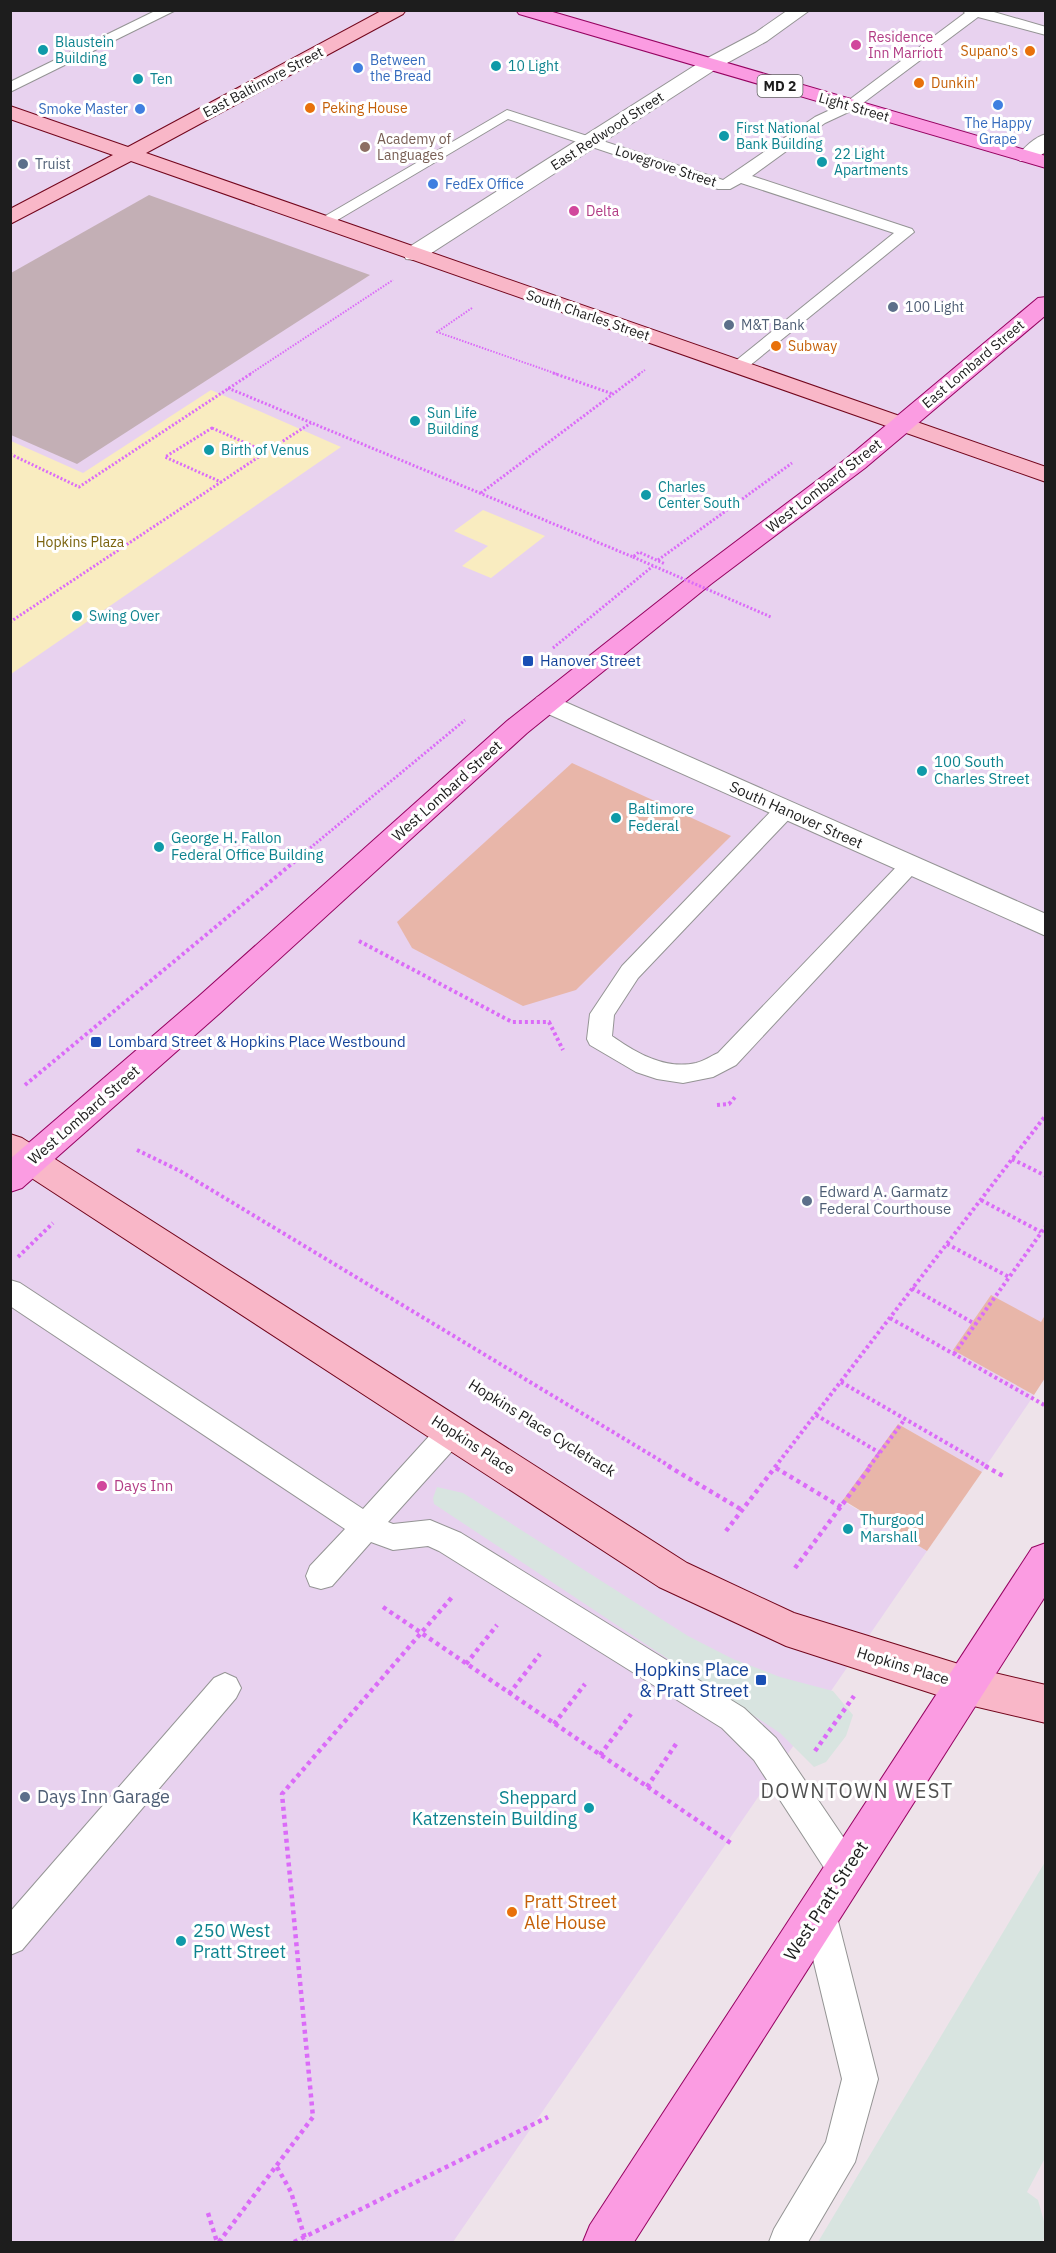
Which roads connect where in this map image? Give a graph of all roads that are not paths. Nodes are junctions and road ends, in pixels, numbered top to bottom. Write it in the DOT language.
graph roads {
  1 [pos="169,10"];
  2 [pos="397,10"];
  3 [pos="525,10"];
  4 [pos="801,10"];
  5 [pos="973,11"];
  6 [pos="1046,31"];
  7 [pos="709,65"];
  8 [pos="10,88"];
  9 [pos="850,106"];
  10 [pos="10,111"];
  11 [pos="1046,140"];
  12 [pos="590,142"];
  13 [pos="130,154"];
  14 [pos="1036,160"];
  15 [pos="740,177"];
  16 [pos="10,218"];
  17 [pos="322,222"];
  18 [pos="420,256"];
  19 [pos="1046,303"];
  20 [pos="737,367"];
  21 [pos="900,424"];
  22 [pos="1046,475"];
  23 [pos="547,703"];
  24 [pos="785,810"];
  25 [pos="910,866"];
  26 [pos="1046,926"];
  27 [pos="18,1162"];
  28 [pos="10,1291"];
  29 [pos="452,1431"];
  30 [pos="366,1527"];
  31 [pos="1046,1560"];
  32 [pos="321,1576"];
  33 [pos="965,1685"];
  34 [pos="225,1688"];
  35 [pos="1046,1704"];
  36 [pos="846,1871"];
  37 [pos="819,1913"];
  38 [pos="10,1938"];
  39 [pos="607,2242"];
  40 [pos="787,2242"];
  1 -- 8 [label="lane"];
  2 -- 13 [label="main road, East Baltimore Street"];
  3 -- 7 [label="main road, Light Street / MD 2"];
  4 -- 7 [label="street, East Redwood Street"];
  5 -- 6 [label="lane"];
  5 -- 9 [label="lane"];
  7 -- 9 [label="main road, Light Street / MD 2"];
  7 -- 12 [label="street, East Redwood Street"];
  9 -- 14 [label="main road, Light Street / MD 2"];
  9 -- 15 [label="lane"];
  10 -- 13 [label="main road, South Charles Street"];
  11 -- 14 [label="street"];
  12 -- 15 [label="lane, Lovegrove Street"];
  12 -- 17 [label="lane, Lovegrove Street"];
  12 -- 18 [label="street, East Redwood Street"];
  13 -- 16 [label="main road, East Baltimore Street"];
  13 -- 17 [label="main road, South Charles Street"];
  15 -- 20 [label="lane"];
  17 -- 18 [label="main road, South Charles Street"];
  18 -- 20 [label="main road, South Charles Street"];
  19 -- 21 [label="main road, East Lombard Street"];
  20 -- 21 [label="main road, South Charles Street"];
  21 -- 22 [label="main road, South Charles Street"];
  21 -- 23 [label="main road, West Lombard Street"];
  23 -- 24 [label="street, South Hanover Street"];
  23 -- 27 [label="main road, West Lombard Street"];
  24 -- 25 [label="street, South Hanover Street"];
  24 -- 25 [label="lane"];
  25 -- 26 [label="street, South Hanover Street"];
  27 -- 29 [label="main road, Hopkins Place"];
  28 -- 30 [label="lane"];
  29 -- 30 [label="lane"];
  29 -- 33 [label="main road, Hopkins Place"];
  30 -- 32 [label="lane"];
  30 -- 36 [label="lane"];
  31 -- 33 [label="main road, West Pratt Street"];
  33 -- 35 [label="main road, Hopkins Place"];
  33 -- 36 [label="main road, West Pratt Street"];
  34 -- 38 [label="lane"];
  36 -- 37 [label="main road, West Pratt Street"];
  37 -- 39 [label="main road, West Pratt Street"];
  37 -- 40 [label="lane"];
}
